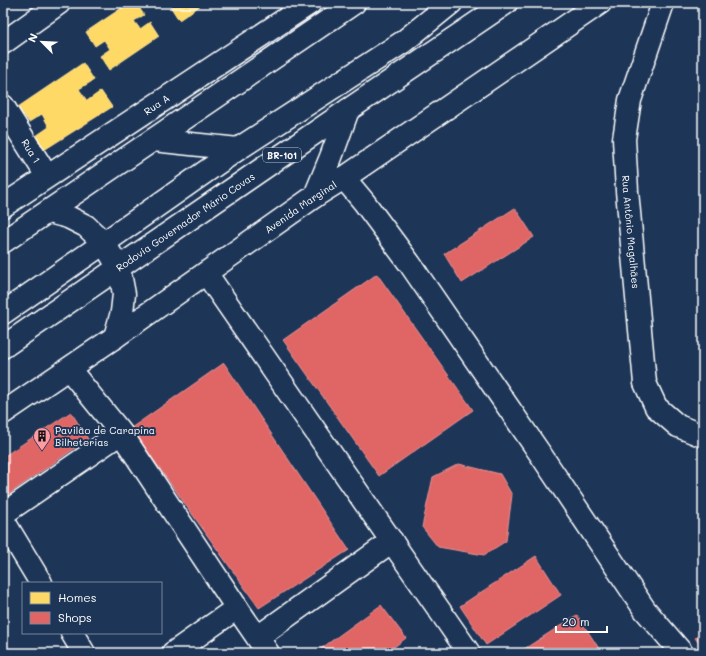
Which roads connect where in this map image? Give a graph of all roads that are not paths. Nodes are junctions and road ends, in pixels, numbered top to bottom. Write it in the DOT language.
graph roads {
  1 [pos="59,3"];
  2 [pos="310,3"];
  3 [pos="354,3"];
  4 [pos="451,3"];
  5 [pos="461,3"];
  6 [pos="506,3"];
  7 [pos="521,3"];
  8 [pos="600,3"];
  9 [pos="663,3"];
  10 [pos="402,42"];
  11 [pos="3,43"];
  12 [pos="445,44"];
  13 [pos="3,106"];
  14 [pos="348,110"];
  15 [pos="153,140"];
  16 [pos="238,148"];
  17 [pos="47,176"];
  18 [pos="344,178"];
  19 [pos="315,196"];
  20 [pos="3,206"];
  21 [pos="49,212"];
  22 [pos="3,242"];
  23 [pos="104,244"];
  24 [pos="119,268"];
  25 [pos="206,273"];
  26 [pos="3,313"];
  27 [pos="115,337"];
  28 [pos="3,347"];
  29 [pos="69,369"];
  30 [pos="3,414"];
  31 [pos="121,433"];
  32 [pos="703,436"];
  33 [pos="3,514"];
  34 [pos="3,520"];
  35 [pos="392,541"];
  36 [pos="40,582"];
  37 [pos="237,608"];
  38 [pos="73,634"];
  39 [pos="263,645"];
  40 [pos="84,653"];
  41 [pos="173,653"];
  42 [pos="469,653"];
  43 [pos="682,653"];
  1 -- 11 [label="street"];
  2 -- 17 [label="street, Rua A"];
  3 -- 15 [label="street"];
  4 -- 10 [label="street, BR-101"];
  5 -- 10 [label="street"];
  6 -- 12 [label="street, Rodovia Governador Mário Covas / BR-101"];
  7 -- 12 [label="street"];
  8 -- 18 [label="street, Avenida Marginal"];
  9 -- 32 [label="street, Rua Antônio Magalhães"];
  10 -- 16 [label="street, BR-101"];
  12 -- 14 [label="street, Rodovia Governador Mário Covas / BR-101"];
  13 -- 17 [label="street, Rua 1"];
  14 -- 19 [label="street"];
  14 -- 24 [label="street, Rodovia Governador Mário Covas / BR-101"];
  15 -- 16 [label="street"];
  15 -- 21 [label="street"];
  16 -- 23 [label="street, BR-101"];
  17 -- 20 [label="street, Rua A"];
  18 -- 19 [label="street, Avenida Marginal"];
  18 -- 43 [label="street"];
  19 -- 25 [label="street, Avenida Marginal"];
  21 -- 22 [label="street"];
  21 -- 23 [label="street"];
  23 -- 24 [label="street"];
  23 -- 26 [label="street, BR-101"];
  24 -- 27 [label="street"];
  24 -- 28 [label="street, Rodovia Governador Mário Covas / BR-101"];
  25 -- 27 [label="street, Avenida Marginal"];
  25 -- 35 [label="street"];
  27 -- 29 [label="street, Avenida Marginal"];
  29 -- 30 [label="street, Avenida Marginal"];
  29 -- 31 [label="street"];
  31 -- 33 [label="street"];
  31 -- 37 [label="street"];
  34 -- 36 [label="street"];
  35 -- 39 [label="street"];
  35 -- 42 [label="street"];
  37 -- 39 [label="street"];
  37 -- 41 [label="street"];
  38 -- 40 [label="street"];
}
